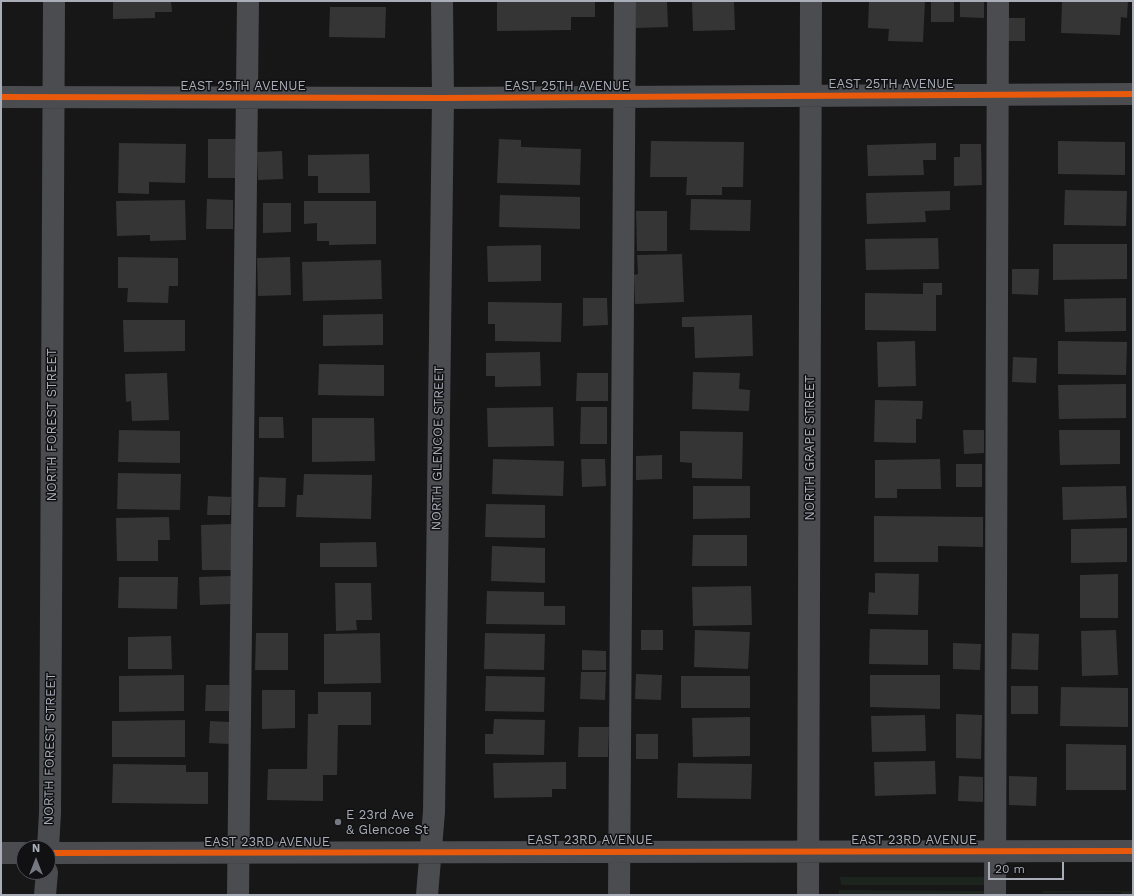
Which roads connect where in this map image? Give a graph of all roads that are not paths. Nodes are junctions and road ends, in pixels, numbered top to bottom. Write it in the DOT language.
graph roads {
  1 [pos="54,1"];
  2 [pos="248,1"];
  3 [pos="442,1"];
  4 [pos="625,1"];
  5 [pos="810,1"];
  6 [pos="998,1"];
  7 [pos="1133,94"];
  8 [pos="998,95"];
  9 [pos="248,96"];
  10 [pos="810,96"];
  11 [pos="1,97"];
  12 [pos="54,97"];
  13 [pos="625,97"];
  14 [pos="443,98"];
  15 [pos="48,840"];
  16 [pos="808,850"];
  17 [pos="995,850"];
  18 [pos="1133,850"];
  19 [pos="619,851"];
  20 [pos="1,853"];
  21 [pos="16,853"];
  22 [pos="56,853"];
  23 [pos="238,853"];
  24 [pos="430,853"];
  25 [pos="46,880"];
  26 [pos="45,895"];
  27 [pos="238,895"];
  28 [pos="427,895"];
  29 [pos="619,895"];
  30 [pos="808,895"];
  31 [pos="995,895"];
  1 -- 12 [label="street, NORTH FOREST STREET"];
  2 -- 9 [label="street"];
  3 -- 14 [label="street, NORTH GLENCOE STREET"];
  4 -- 13 [label="street"];
  5 -- 10 [label="street, NORTH GRAPE STREET"];
  6 -- 8 [label="street"];
  7 -- 8 [label="street, EAST 25TH AVENUE"];
  8 -- 10 [label="street, EAST 25TH AVENUE"];
  8 -- 17 [label="street"];
  9 -- 12 [label="street, EAST 25TH AVENUE"];
  9 -- 14 [label="street, EAST 25TH AVENUE"];
  9 -- 23 [label="street"];
  10 -- 13 [label="street, EAST 25TH AVENUE"];
  10 -- 16 [label="street, NORTH GRAPE STREET"];
  11 -- 12 [label="street, EAST 25TH AVENUE"];
  12 -- 15 [label="street, NORTH FOREST STREET"];
  13 -- 14 [label="street, EAST 25TH AVENUE"];
  13 -- 19 [label="street"];
  14 -- 24 [label="street, NORTH GLENCOE STREET"];
  16 -- 17 [label="street, EAST 23RD AVENUE"];
  16 -- 19 [label="street, EAST 23RD AVENUE"];
  16 -- 30 [label="street, NORTH GRAPE STREET"];
  17 -- 18 [label="street, EAST 23RD AVENUE"];
  17 -- 31 [label="street"];
  19 -- 24 [label="street, EAST 23RD AVENUE"];
  19 -- 29 [label="street"];
  20 -- 21 [label="street"];
  22 -- 23 [label="street, EAST 23RD AVENUE"];
  23 -- 24 [label="street, EAST 23RD AVENUE"];
  23 -- 27 [label="street"];
  24 -- 28 [label="street, NORTH GLENCOE STREET"];
  25 -- 26 [label="street"];
}
